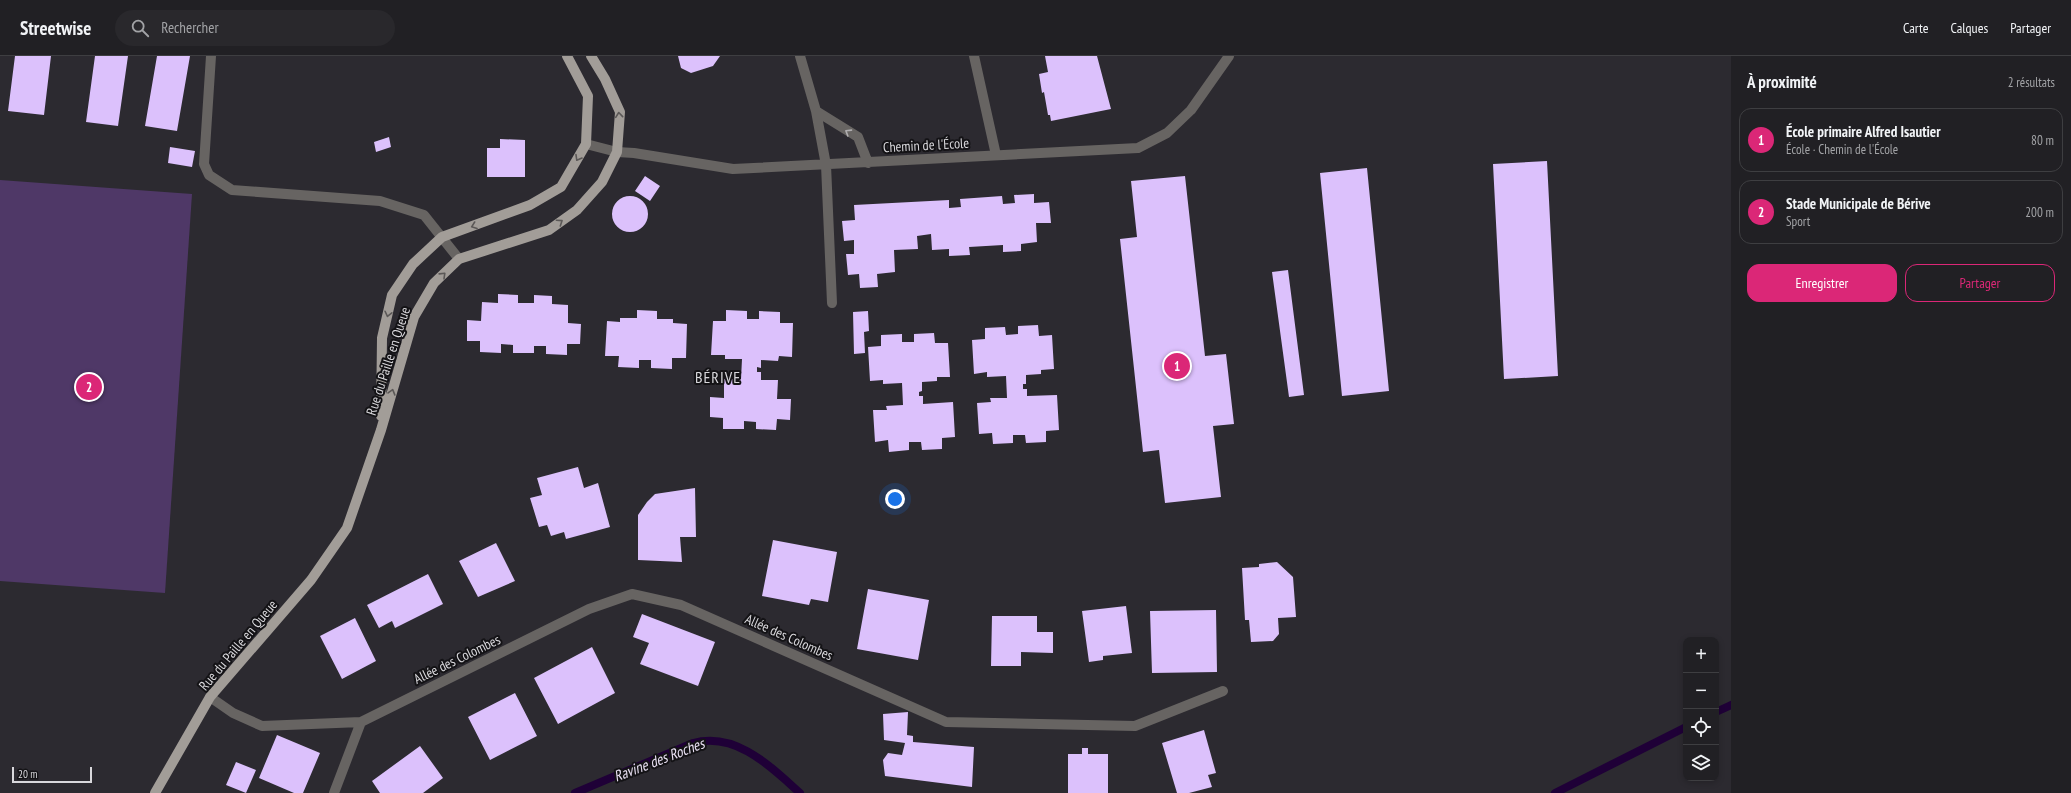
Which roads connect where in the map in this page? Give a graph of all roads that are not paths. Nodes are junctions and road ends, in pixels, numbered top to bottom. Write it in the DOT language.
graph roads {
  1 [pos="212,56"];
  2 [pos="567,56"];
  3 [pos="590,56"];
  4 [pos="800,56"];
  5 [pos="974,56"];
  6 [pos="1228,56"];
  7 [pos="816,111"];
  8 [pos="586,144"];
  9 [pos="617,152"];
  10 [pos="996,156"];
  11 [pos="868,163"];
  12 [pos="826,165"];
  13 [pos="442,237"];
  14 [pos="459,259"];
  15 [pos="832,303"];
  16 [pos="381,430"];
  17 [pos="1223,691"];
  18 [pos="210,697"];
  19 [pos="361,722"];
  20 [pos="155,793"];
  21 [pos="334,793"];
  1 -- 13 [label="street"];
  2 -- 8 [label="main road, Rue du Paille en Queue"];
  9 -- 3 [label="main road, Rue du Paille en Queue, one-way"];
  4 -- 7 [label="street"];
  5 -- 10 [label="street"];
  6 -- 10 [label="street, Chemin de l'École"];
  11 -- 7 [label="street, one-way"];
  7 -- 12 [label="street"];
  8 -- 9 [label="street, Chemin de l'École"];
  8 -- 13 [label="main road, Rue du Paille en Queue, one-way"];
  9 -- 12 [label="street, Chemin de l'École"];
  14 -- 9 [label="main road, Rue du Paille en Queue, one-way"];
  10 -- 11 [label="street, Chemin de l'École"];
  11 -- 12 [label="street, Chemin de l'École"];
  12 -- 15 [label="street"];
  13 -- 14 [label="street"];
  13 -- 16 [label="main road, Rue du Paille en Queue, one-way"];
  16 -- 14 [label="main road, Rue du Paille en Queue, one-way"];
  16 -- 18 [label="main road, Rue du Paille en Queue"];
  17 -- 19 [label="street, Allée des Colombes"];
  18 -- 19 [label="street, Allée des Colombes"];
  18 -- 20 [label="main road, Rue du Paille en Queue"];
  19 -- 21 [label="street"];
}
